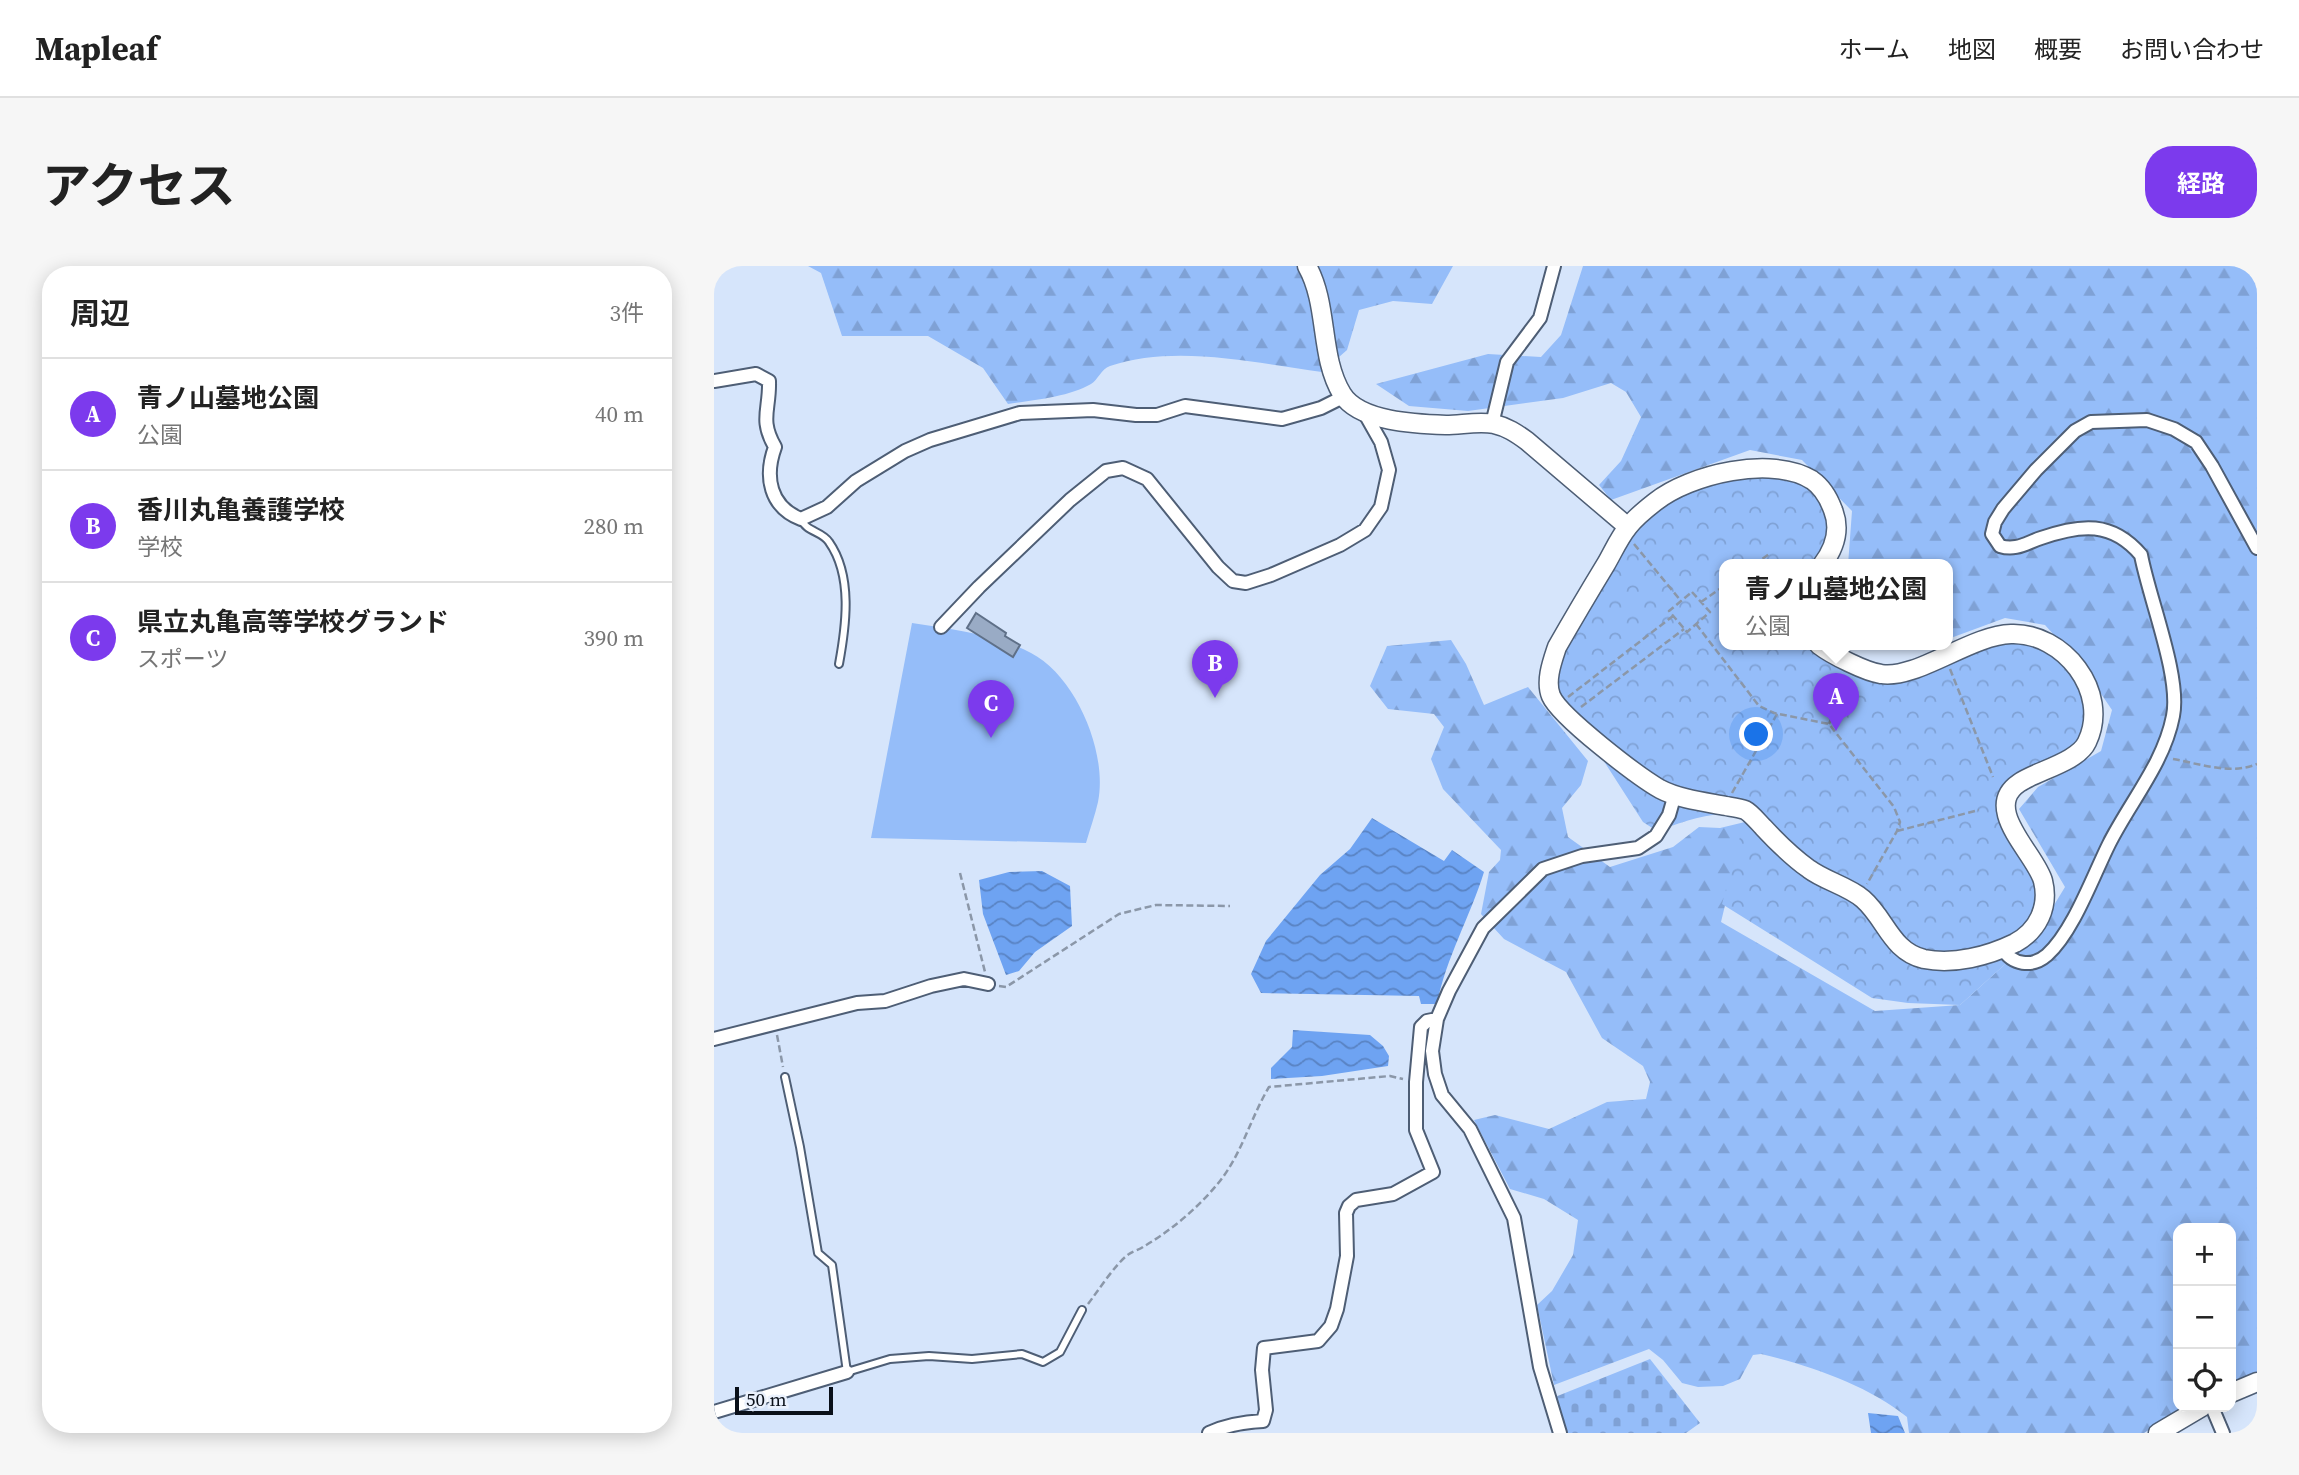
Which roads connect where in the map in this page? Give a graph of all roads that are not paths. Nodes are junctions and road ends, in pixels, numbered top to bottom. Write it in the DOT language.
graph roads {
  1 [pos="1307,266"];
  2 [pos="1553,266"];
  3 [pos="714,381"];
  4 [pos="1343,397"];
  5 [pos="1364,412"];
  6 [pos="1492,424"];
  7 [pos="800,519"];
  8 [pos="1626,530"];
  9 [pos="2257,548"];
  10 [pos="1826,559"];
  11 [pos="942,628"];
  12 [pos="1826,650"];
  13 [pos="839,664"];
  14 [pos="1675,794"];
  15 [pos="2003,948"];
  16 [pos="988,984"];
  17 [pos="1437,1019"];
  18 [pos="714,1039"];
  19 [pos="785,1077"];
  20 [pos="1082,1310"];
  21 [pos="847,1372"];
  22 [pos="2257,1382"];
  23 [pos="2236,1391"];
  24 [pos="714,1412"];
  25 [pos="2194,1412"];
  26 [pos="2214,1412"];
  27 [pos="1209,1433"];
  28 [pos="1560,1433"];
  29 [pos="2158,1433"];
  30 [pos="2223,1433"];
  1 -- 4 [label="street"];
  2 -- 6 [label="street"];
  3 -- 7 [label="street"];
  4 -- 5 [label="street"];
  4 -- 7 [label="street"];
  5 -- 6 [label="street"];
  5 -- 11 [label="street"];
  6 -- 8 [label="street"];
  7 -- 13 [label="lane"];
  8 -- 10 [label="street"];
  8 -- 14 [label="street"];
  9 -- 15 [label="street"];
  12 -- 15 [label="street"];
  14 -- 15 [label="street"];
  14 -- 17 [label="street"];
  16 -- 18 [label="street"];
  17 -- 27 [label="street"];
  17 -- 28 [label="street"];
  19 -- 21 [label="lane"];
  20 -- 21 [label="lane"];
  21 -- 24 [label="street"];
  22 -- 23 [label="street"];
  25 -- 29 [label="street"];
  26 -- 30 [label="street"];
}
